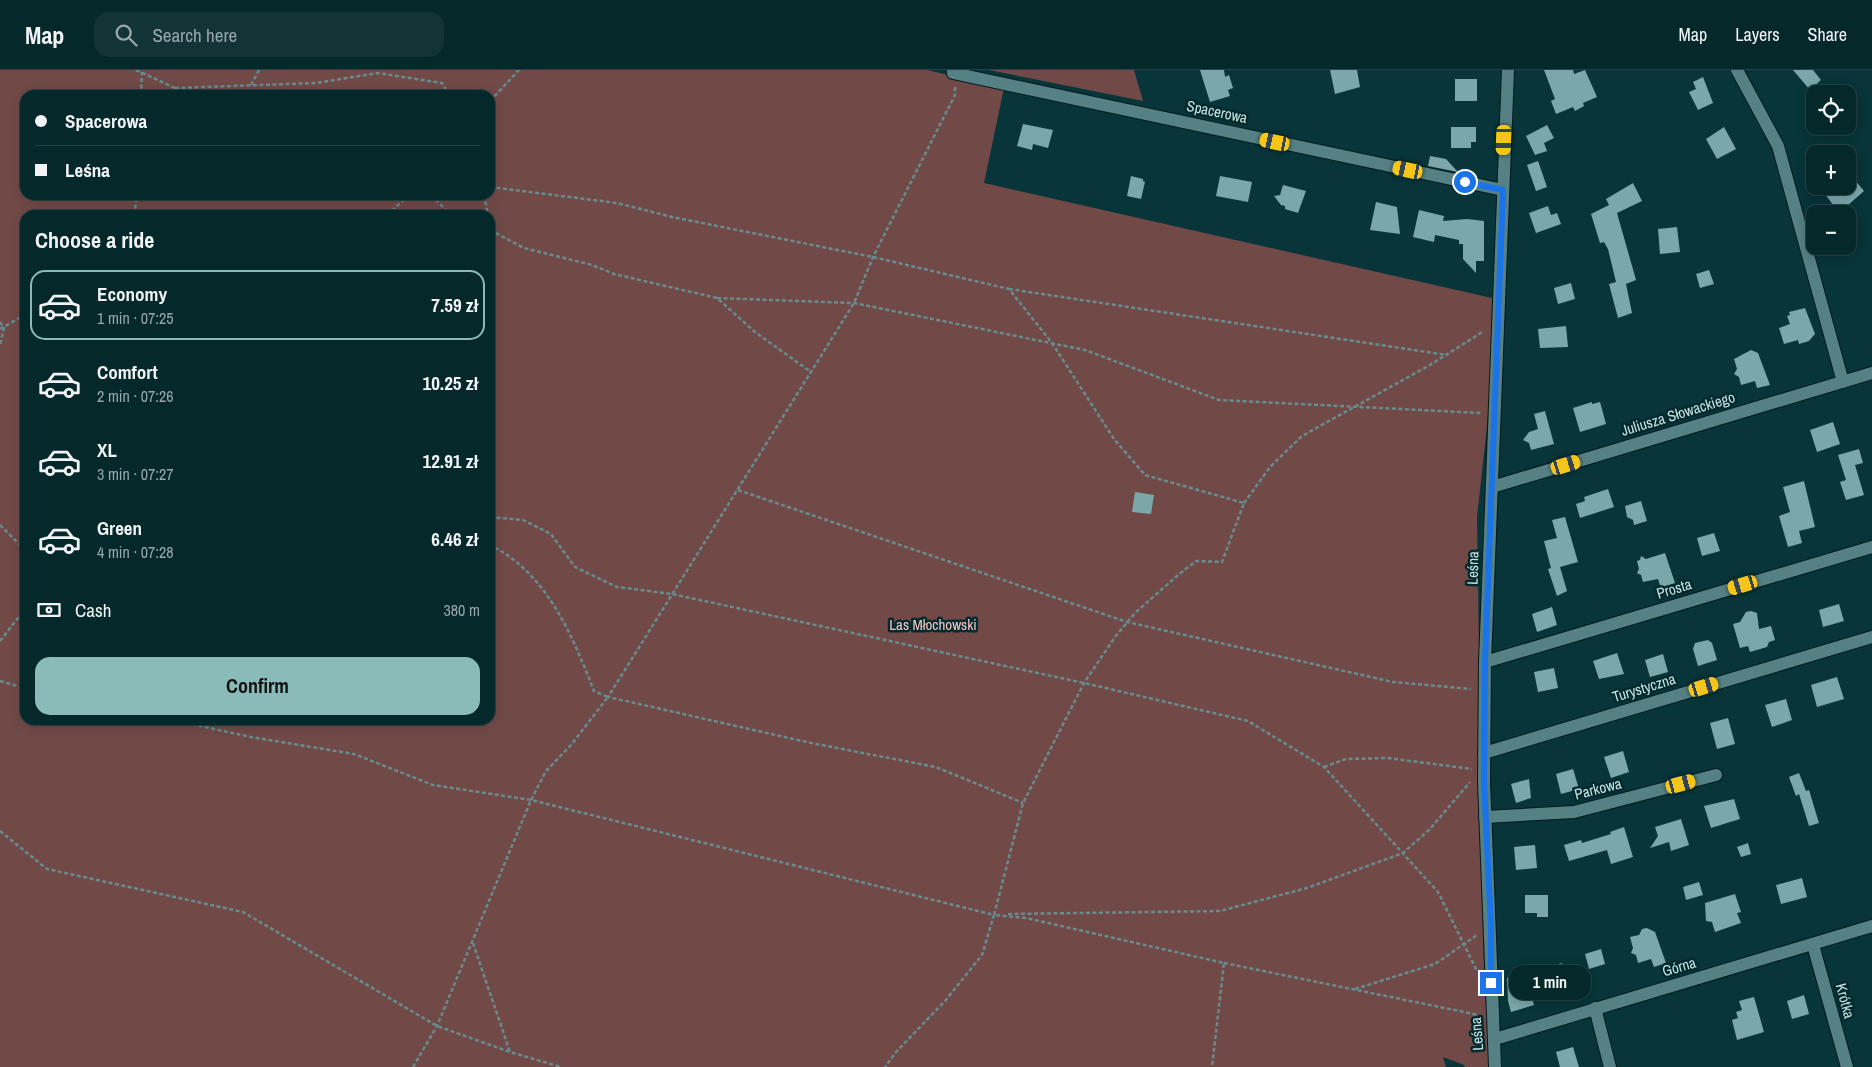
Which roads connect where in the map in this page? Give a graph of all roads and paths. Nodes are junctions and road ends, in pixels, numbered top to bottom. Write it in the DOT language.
graph roads {
  1 [pos="136,70"];
  2 [pos="259,70"];
  3 [pos="519,70"];
  4 [pos="1508,70"];
  5 [pos="1737,70"];
  6 [pos="142,71"];
  7 [pos="953,71"];
  8 [pos="251,85"];
  9 [pos="175,88"];
  10 [pos="141,90"];
  11 [pos="179,90"];
  12 [pos="446,90"];
  13 [pos="495,96"];
  14 [pos="495,189"];
  15 [pos="1503,190"];
  16 [pos="404,200"];
  17 [pos="436,200"];
  18 [pos="392,210"];
  19 [pos="446,210"];
  20 [pos="495,233"];
  21 [pos="873,257"];
  22 [pos="1009,289"];
  23 [pos="717,298"];
  24 [pos="854,303"];
  25 [pos="20,318"];
  26 [pos="0,322"];
  27 [pos="1498,322"];
  28 [pos="4,328"];
  29 [pos="0,329"];
  30 [pos="1052,343"];
  31 [pos="0,345"];
  32 [pos="1447,355"];
  33 [pos="810,372"];
  34 [pos="1872,373"];
  35 [pos="1843,382"];
  36 [pos="1352,407"];
  37 [pos="1496,414"];
  38 [pos="1492,487"];
  39 [pos="737,490"];
  40 [pos="1244,502"];
  41 [pos="495,517"];
  42 [pos="0,525"];
  43 [pos="20,545"];
  44 [pos="495,547"];
  45 [pos="1872,547"];
  46 [pos="672,594"];
  47 [pos="20,615"];
  48 [pos="1127,622"];
  49 [pos="1872,637"];
  50 [pos="0,641"];
  51 [pos="1485,662"];
  52 [pos="0,681"];
  53 [pos="1084,683"];
  54 [pos="20,687"];
  55 [pos="1485,690"];
  56 [pos="608,697"];
  57 [pos="196,725"];
  58 [pos="1484,753"];
  59 [pos="1324,767"];
  60 [pos="1716,775"];
  61 [pos="1479,779"];
  62 [pos="531,800"];
  63 [pos="1023,803"];
  64 [pos="1485,816"];
  65 [pos="0,831"];
  66 [pos="1403,853"];
  67 [pos="994,915"];
  68 [pos="1872,926"];
  69 [pos="1491,927"];
  70 [pos="473,942"];
  71 [pos="1463,943"];
  72 [pos="1813,944"];
  73 [pos="1224,963"];
  74 [pos="1479,975"];
  75 [pos="1353,989"];
  76 [pos="1595,1008"];
  77 [pos="1493,1017"];
  78 [pos="437,1026"];
  79 [pos="1495,1039"];
  80 [pos="510,1052"];
  81 [pos="412,1067"];
  82 [pos="561,1067"];
  83 [pos="885,1067"];
  84 [pos="1212,1067"];
  85 [pos="1496,1067"];
  86 [pos="1610,1067"];
  87 [pos="1847,1067"];
  1 -- 6 [label="path"];
  2 -- 8 [label="path"];
  3 -- 13 [label="path"];
  4 -- 15 [label="street, Leśna"];
  5 -- 35 [label="street"];
  6 -- 9 [label="path"];
  6 -- 10 [label="path"];
  7 -- 15 [label="street, Spacerowa"];
  7 -- 21 [label="path"];
  8 -- 9 [label="path"];
  8 -- 12 [label="path"];
  9 -- 11 [label="path"];
  14 -- 21 [label="path"];
  15 -- 27 [label="street, Leśna"];
  16 -- 18 [label="path"];
  17 -- 19 [label="path"];
  20 -- 23 [label="path"];
  21 -- 22 [label="path"];
  21 -- 24 [label="path"];
  22 -- 30 [label="path"];
  22 -- 32 [label="path"];
  23 -- 24 [label="path"];
  23 -- 33 [label="path"];
  24 -- 30 [label="path"];
  24 -- 33 [label="path"];
  25 -- 28 [label="path"];
  26 -- 28 [label="path"];
  27 -- 32 [label="path"];
  27 -- 37 [label="street, Leśna"];
  28 -- 29 [label="path"];
  28 -- 31 [label="path"];
  30 -- 36 [label="path"];
  30 -- 40 [label="path"];
  32 -- 36 [label="path"];
  33 -- 39 [label="path"];
  34 -- 35 [label="street, Juliusza Słowackiego"];
  35 -- 38 [label="street, Juliusza Słowackiego"];
  36 -- 37 [label="path"];
  36 -- 40 [label="path"];
  37 -- 38 [label="street, Leśna"];
  38 -- 51 [label="street, Leśna"];
  39 -- 46 [label="path"];
  39 -- 48 [label="path"];
  40 -- 48 [label="path"];
  41 -- 46 [label="path"];
  42 -- 43 [label="path"];
  44 -- 56 [label="path"];
  45 -- 51 [label="street, Prosta"];
  46 -- 53 [label="path"];
  46 -- 56 [label="path"];
  47 -- 50 [label="path"];
  48 -- 53 [label="path"];
  48 -- 55 [label="path"];
  49 -- 58 [label="street, Turystyczna"];
  51 -- 55 [label="street, Leśna"];
  52 -- 54 [label="path"];
  53 -- 59 [label="path"];
  53 -- 63 [label="path"];
  55 -- 58 [label="street, Leśna"];
  56 -- 62 [label="path"];
  56 -- 63 [label="path"];
  57 -- 62 [label="path"];
  58 -- 61 [label="street, Leśna"];
  59 -- 61 [label="path"];
  59 -- 66 [label="path"];
  60 -- 64 [label="street, Parkowa"];
  61 -- 64 [label="street, Leśna"];
  61 -- 66 [label="path"];
  62 -- 67 [label="path"];
  62 -- 70 [label="path"];
  63 -- 67 [label="path"];
  64 -- 69 [label="street, Leśna"];
  65 -- 78 [label="path"];
  66 -- 67 [label="path"];
  66 -- 71 [label="path"];
  67 -- 73 [label="path"];
  67 -- 83 [label="path"];
  68 -- 72 [label="street, Górna"];
  69 -- 71 [label="path"];
  69 -- 77 [label="street, Leśna"];
  70 -- 78 [label="path"];
  70 -- 80 [label="path"];
  71 -- 74 [label="path"];
  71 -- 75 [label="path"];
  72 -- 76 [label="street, Górna"];
  72 -- 87 [label="street, Krótka"];
  73 -- 75 [label="path"];
  73 -- 84 [label="path"];
  75 -- 77 [label="path"];
  76 -- 79 [label="street, Górna"];
  76 -- 86 [label="street"];
  77 -- 79 [label="street, Leśna"];
  78 -- 80 [label="path"];
  78 -- 81 [label="path"];
  79 -- 85 [label="street, Leśna"];
  80 -- 82 [label="path"];
}
